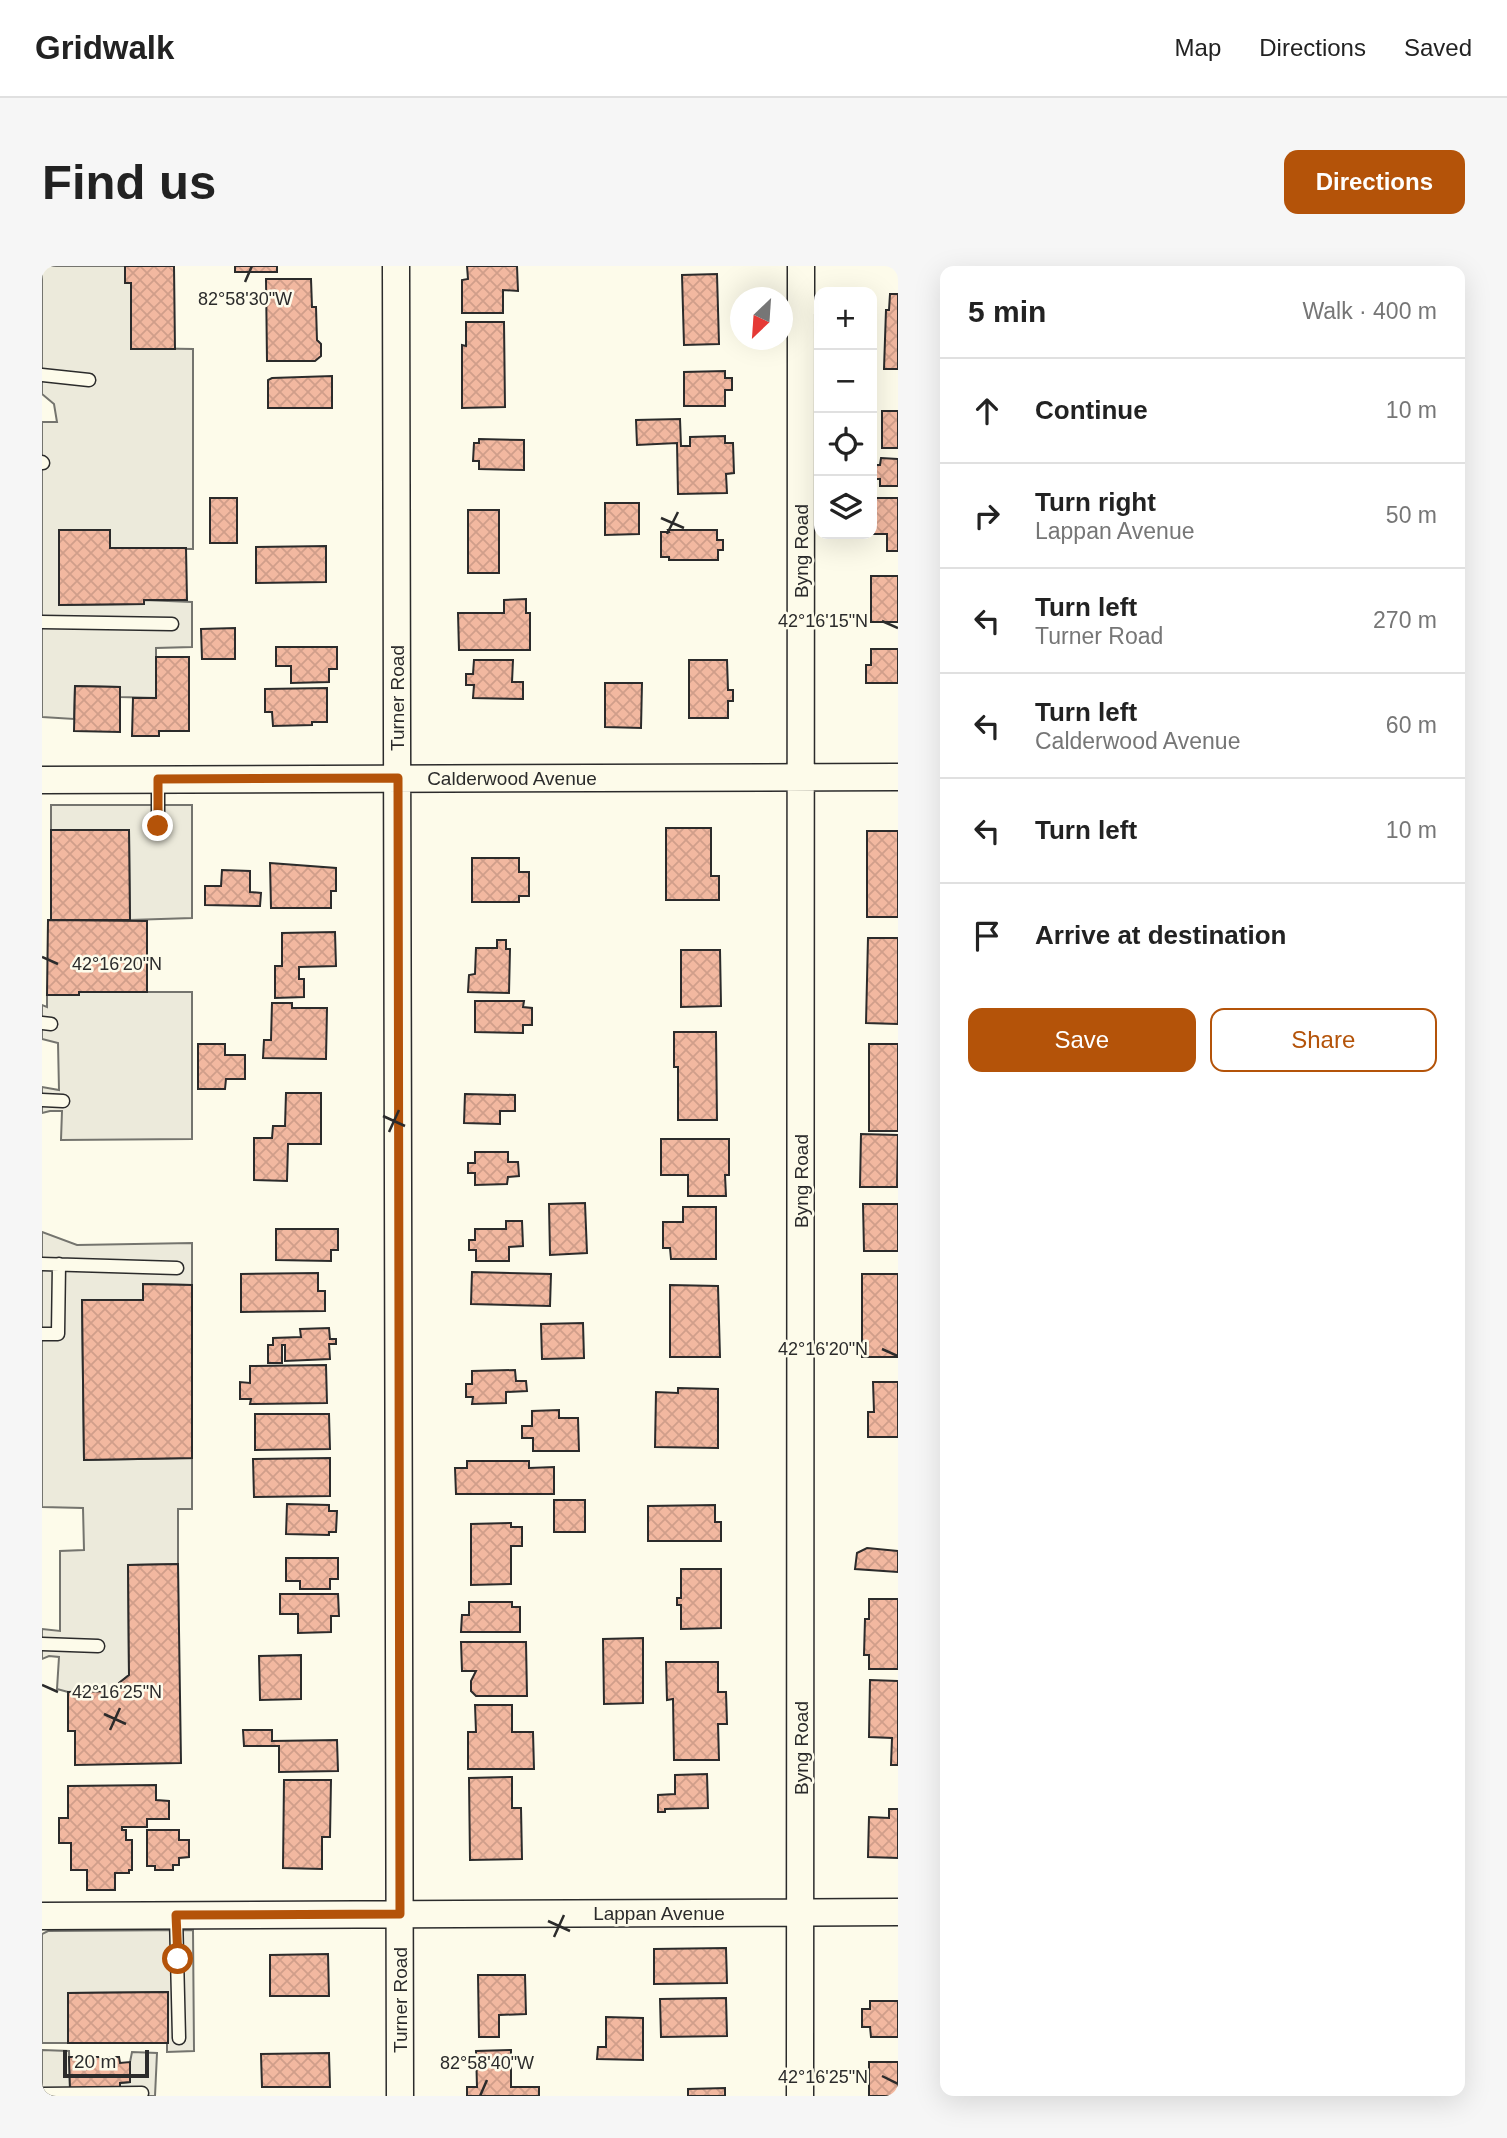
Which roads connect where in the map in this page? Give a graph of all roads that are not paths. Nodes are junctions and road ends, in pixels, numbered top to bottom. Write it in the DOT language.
graph roads {
  1 [pos="396,266"];
  2 [pos="801,266"];
  3 [pos="42,375"];
  4 [pos="89,380"];
  5 [pos="42,622"];
  6 [pos="173,624"];
  7 [pos="898,776"];
  8 [pos="801,777"];
  9 [pos="398,778"];
  10 [pos="158,779"];
  11 [pos="42,780"];
  12 [pos="158,826"];
  13 [pos="42,1100"];
  14 [pos="63,1101"];
  15 [pos="42,1264"];
  16 [pos="59,1264"];
  17 [pos="177,1268"];
  18 [pos="42,1334"];
  19 [pos="42,1644"];
  20 [pos="98,1646"];
  21 [pos="800,1912"];
  22 [pos="898,1912"];
  23 [pos="400,1914"];
  24 [pos="176,1915"];
  25 [pos="42,1916"];
  26 [pos="179,2038"];
  27 [pos="142,2093"];
  28 [pos="42,2094"];
  29 [pos="400,2096"];
  30 [pos="800,2096"];
  1 -- 9 [label="street, Turner Road"];
  2 -- 8 [label="street, Byng Road"];
  3 -- 4 [label="lane"];
  5 -- 6 [label="lane"];
  7 -- 8 [label="street, Calderwood Avenue"];
  8 -- 9 [label="street, Calderwood Avenue"];
  8 -- 21 [label="street, Byng Road"];
  9 -- 10 [label="street, Calderwood Avenue"];
  9 -- 23 [label="street, Turner Road"];
  10 -- 11 [label="street, Calderwood Avenue"];
  10 -- 12 [label="lane"];
  13 -- 14 [label="lane"];
  15 -- 16 [label="lane"];
  16 -- 17 [label="lane"];
  16 -- 18 [label="lane"];
  19 -- 20 [label="lane"];
  21 -- 22 [label="street, Lappan Avenue"];
  21 -- 23 [label="street, Lappan Avenue"];
  21 -- 30 [label="street, Byng Road"];
  23 -- 24 [label="street, Lappan Avenue"];
  23 -- 29 [label="street, Turner Road"];
  24 -- 25 [label="street, Lappan Avenue"];
  24 -- 26 [label="lane"];
  27 -- 28 [label="lane"];
}
